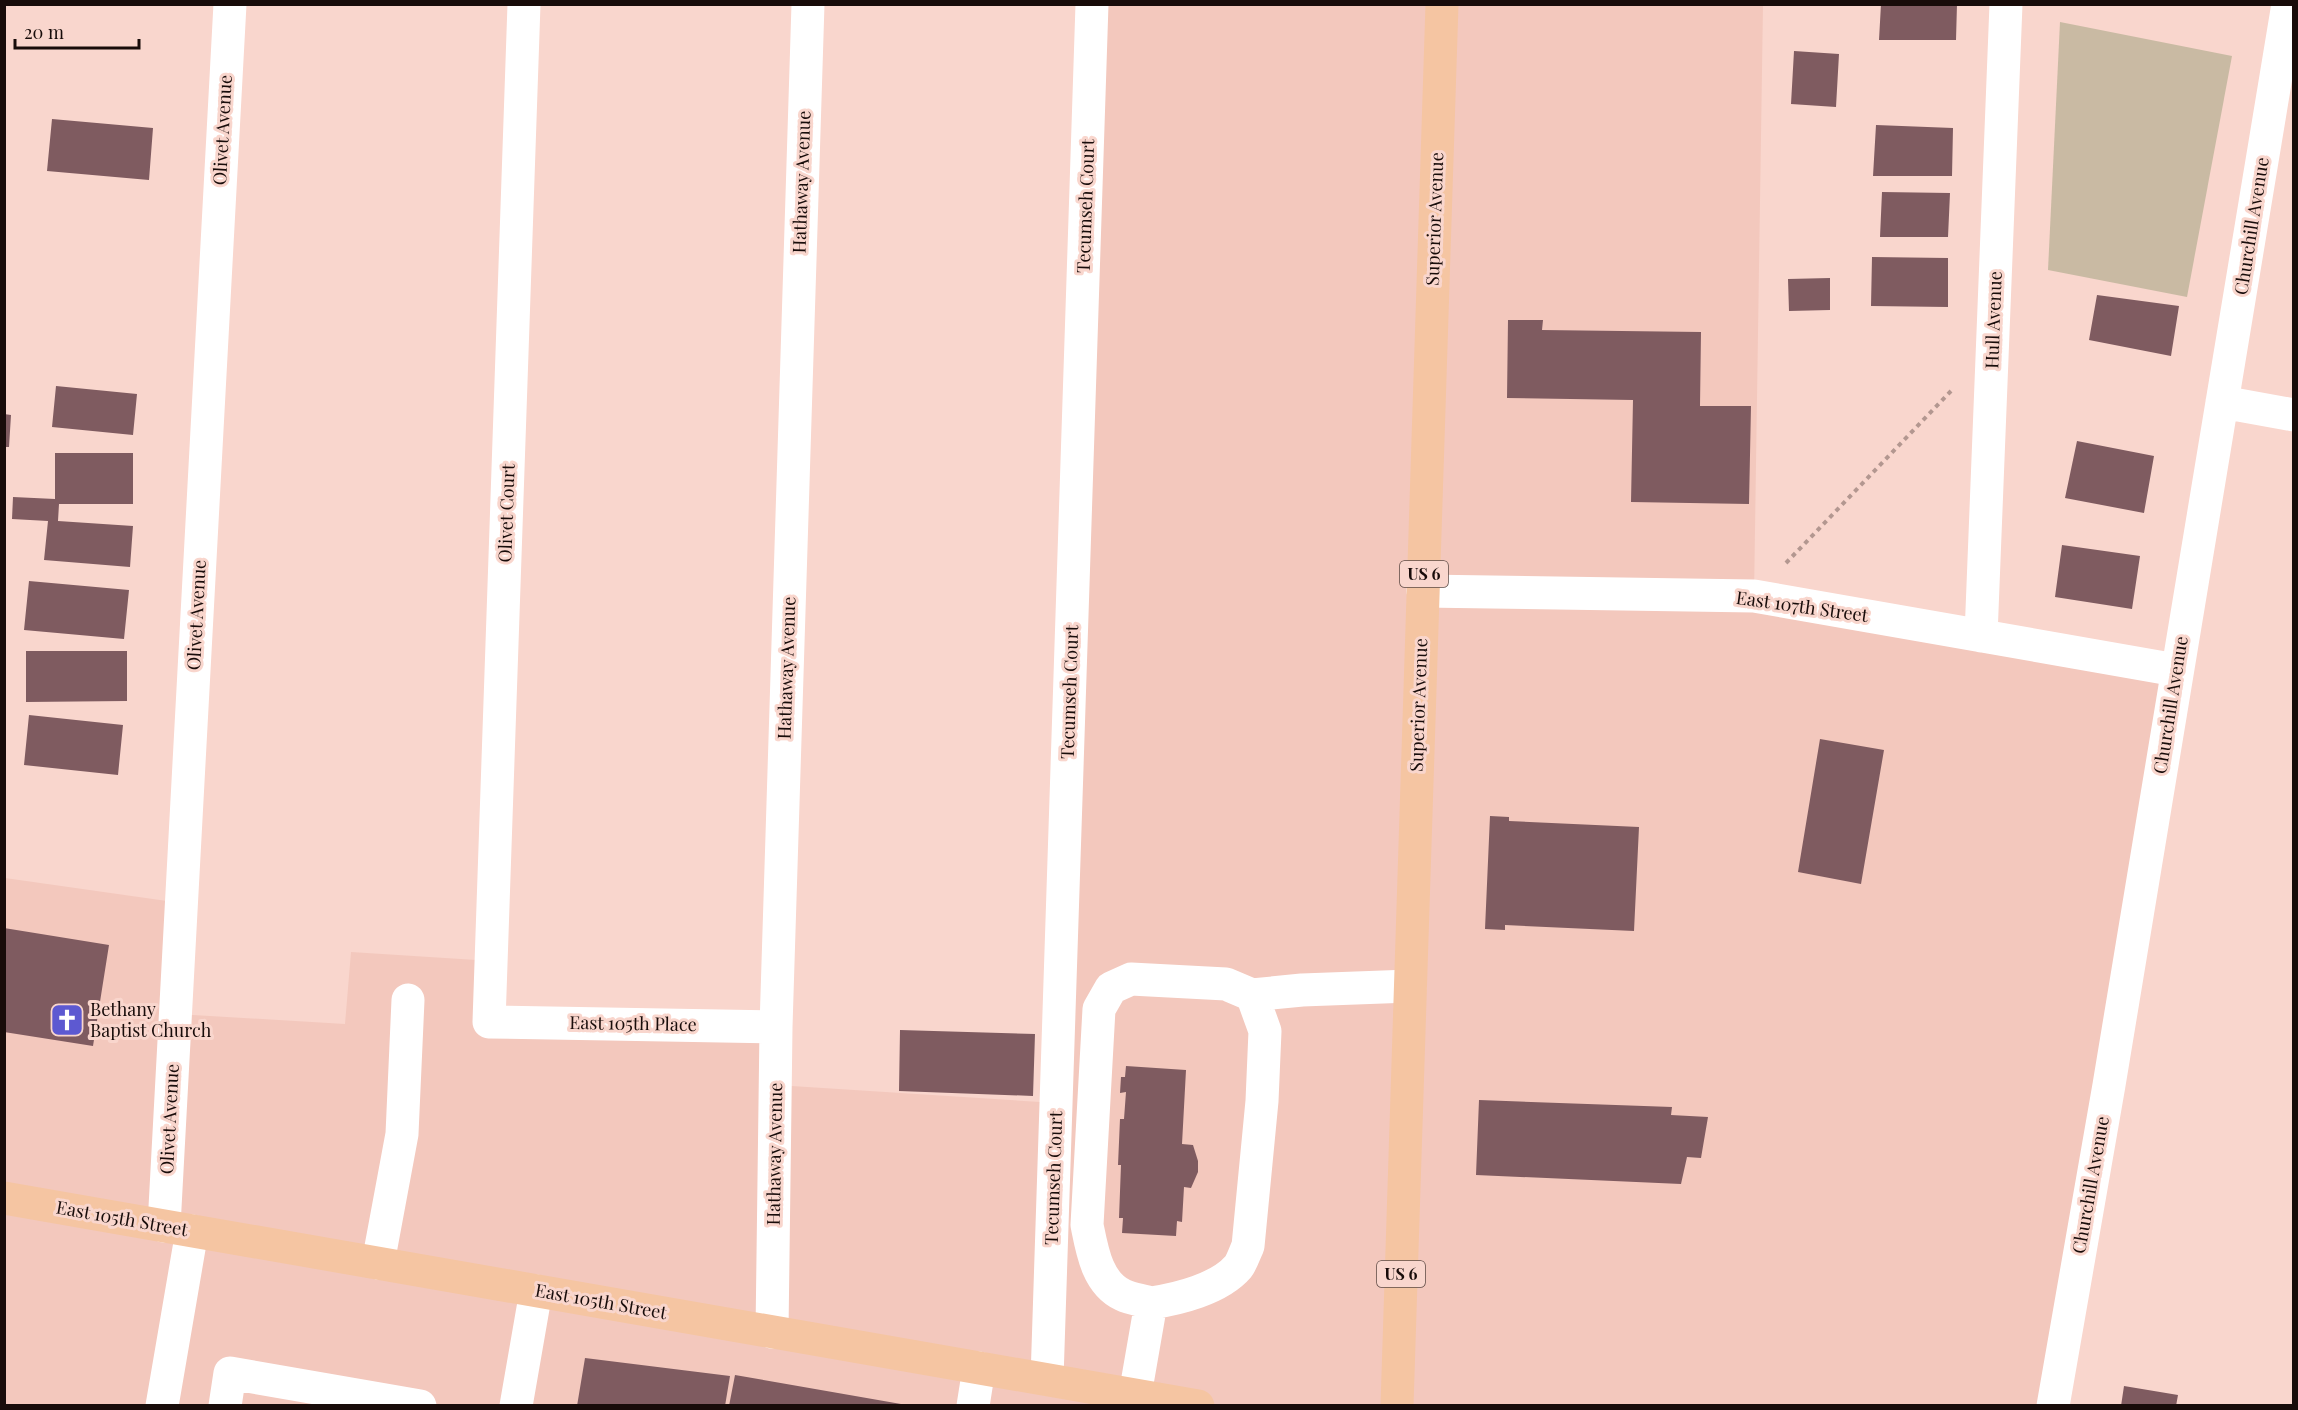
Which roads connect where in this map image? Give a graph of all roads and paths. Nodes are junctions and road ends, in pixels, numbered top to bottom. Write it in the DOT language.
graph roads {
  1 [pos="230,4"];
  2 [pos="524,4"];
  3 [pos="808,4"];
  4 [pos="1092,4"];
  5 [pos="1442,4"];
  6 [pos="2006,4"];
  7 [pos="2288,4"];
  8 [pos="1953,389"];
  9 [pos="2222,402"];
  10 [pos="2294,415"];
  11 [pos="1784,566"];
  12 [pos="1423,591"];
  13 [pos="1981,636"];
  14 [pos="2176,670"];
  15 [pos="1410,986"];
  16 [pos="1252,995"];
  17 [pos="408,1000"];
  18 [pos="489,1022"];
  19 [pos="776,1027"];
  20 [pos="4,1198"];
  21 [pos="178,1228"];
  22 [pos="378,1263"];
  23 [pos="536,1291"];
  24 [pos="1151,1303"];
  25 [pos="772,1332"];
  26 [pos="978,1368"];
  27 [pos="1047,1379"];
  28 [pos="1134,1395"];
  29 [pos="162,1406"];
  30 [pos="225,1406"];
  31 [pos="420,1406"];
  32 [pos="516,1406"];
  33 [pos="973,1406"];
  34 [pos="1198,1406"];
  35 [pos="1397,1406"];
  36 [pos="2053,1406"];
  1 -- 21 [label="street, Olivet Avenue"];
  2 -- 18 [label="street, Olivet Court"];
  3 -- 19 [label="street, Hathaway Avenue"];
  4 -- 27 [label="street, Tecumseh Court"];
  5 -- 12 [label="main road, Superior Avenue / US 6"];
  6 -- 13 [label="street, Hull Avenue"];
  7 -- 9 [label="street, Churchill Avenue"];
  8 -- 11 [label="path"];
  9 -- 10 [label="street"];
  9 -- 14 [label="street, Churchill Avenue"];
  12 -- 13 [label="street, East 107th Street"];
  12 -- 15 [label="main road, Superior Avenue / US 6"];
  13 -- 14 [label="street, East 107th Street"];
  14 -- 36 [label="street, Churchill Avenue"];
  15 -- 16 [label="street"];
  15 -- 35 [label="main road, Superior Avenue / US 6"];
  16 -- 24 [label="street"];
  16 -- 24 [label="street"];
  17 -- 22 [label="street"];
  18 -- 19 [label="street, East 105th Place"];
  19 -- 25 [label="street, Hathaway Avenue"];
  20 -- 21 [label="main road, East 105th Street"];
  21 -- 22 [label="main road, East 105th Street"];
  21 -- 29 [label="street, Olivet Avenue"];
  22 -- 23 [label="main road, East 105th Street"];
  23 -- 25 [label="main road, East 105th Street"];
  23 -- 32 [label="street"];
  24 -- 28 [label="street"];
  25 -- 26 [label="main road, East 105th Street"];
  26 -- 27 [label="main road, East 105th Street"];
  26 -- 33 [label="street"];
  27 -- 28 [label="main road, East 105th Street"];
  28 -- 34 [label="main road, East 105th Street"];
  30 -- 31 [label="street"];
}
